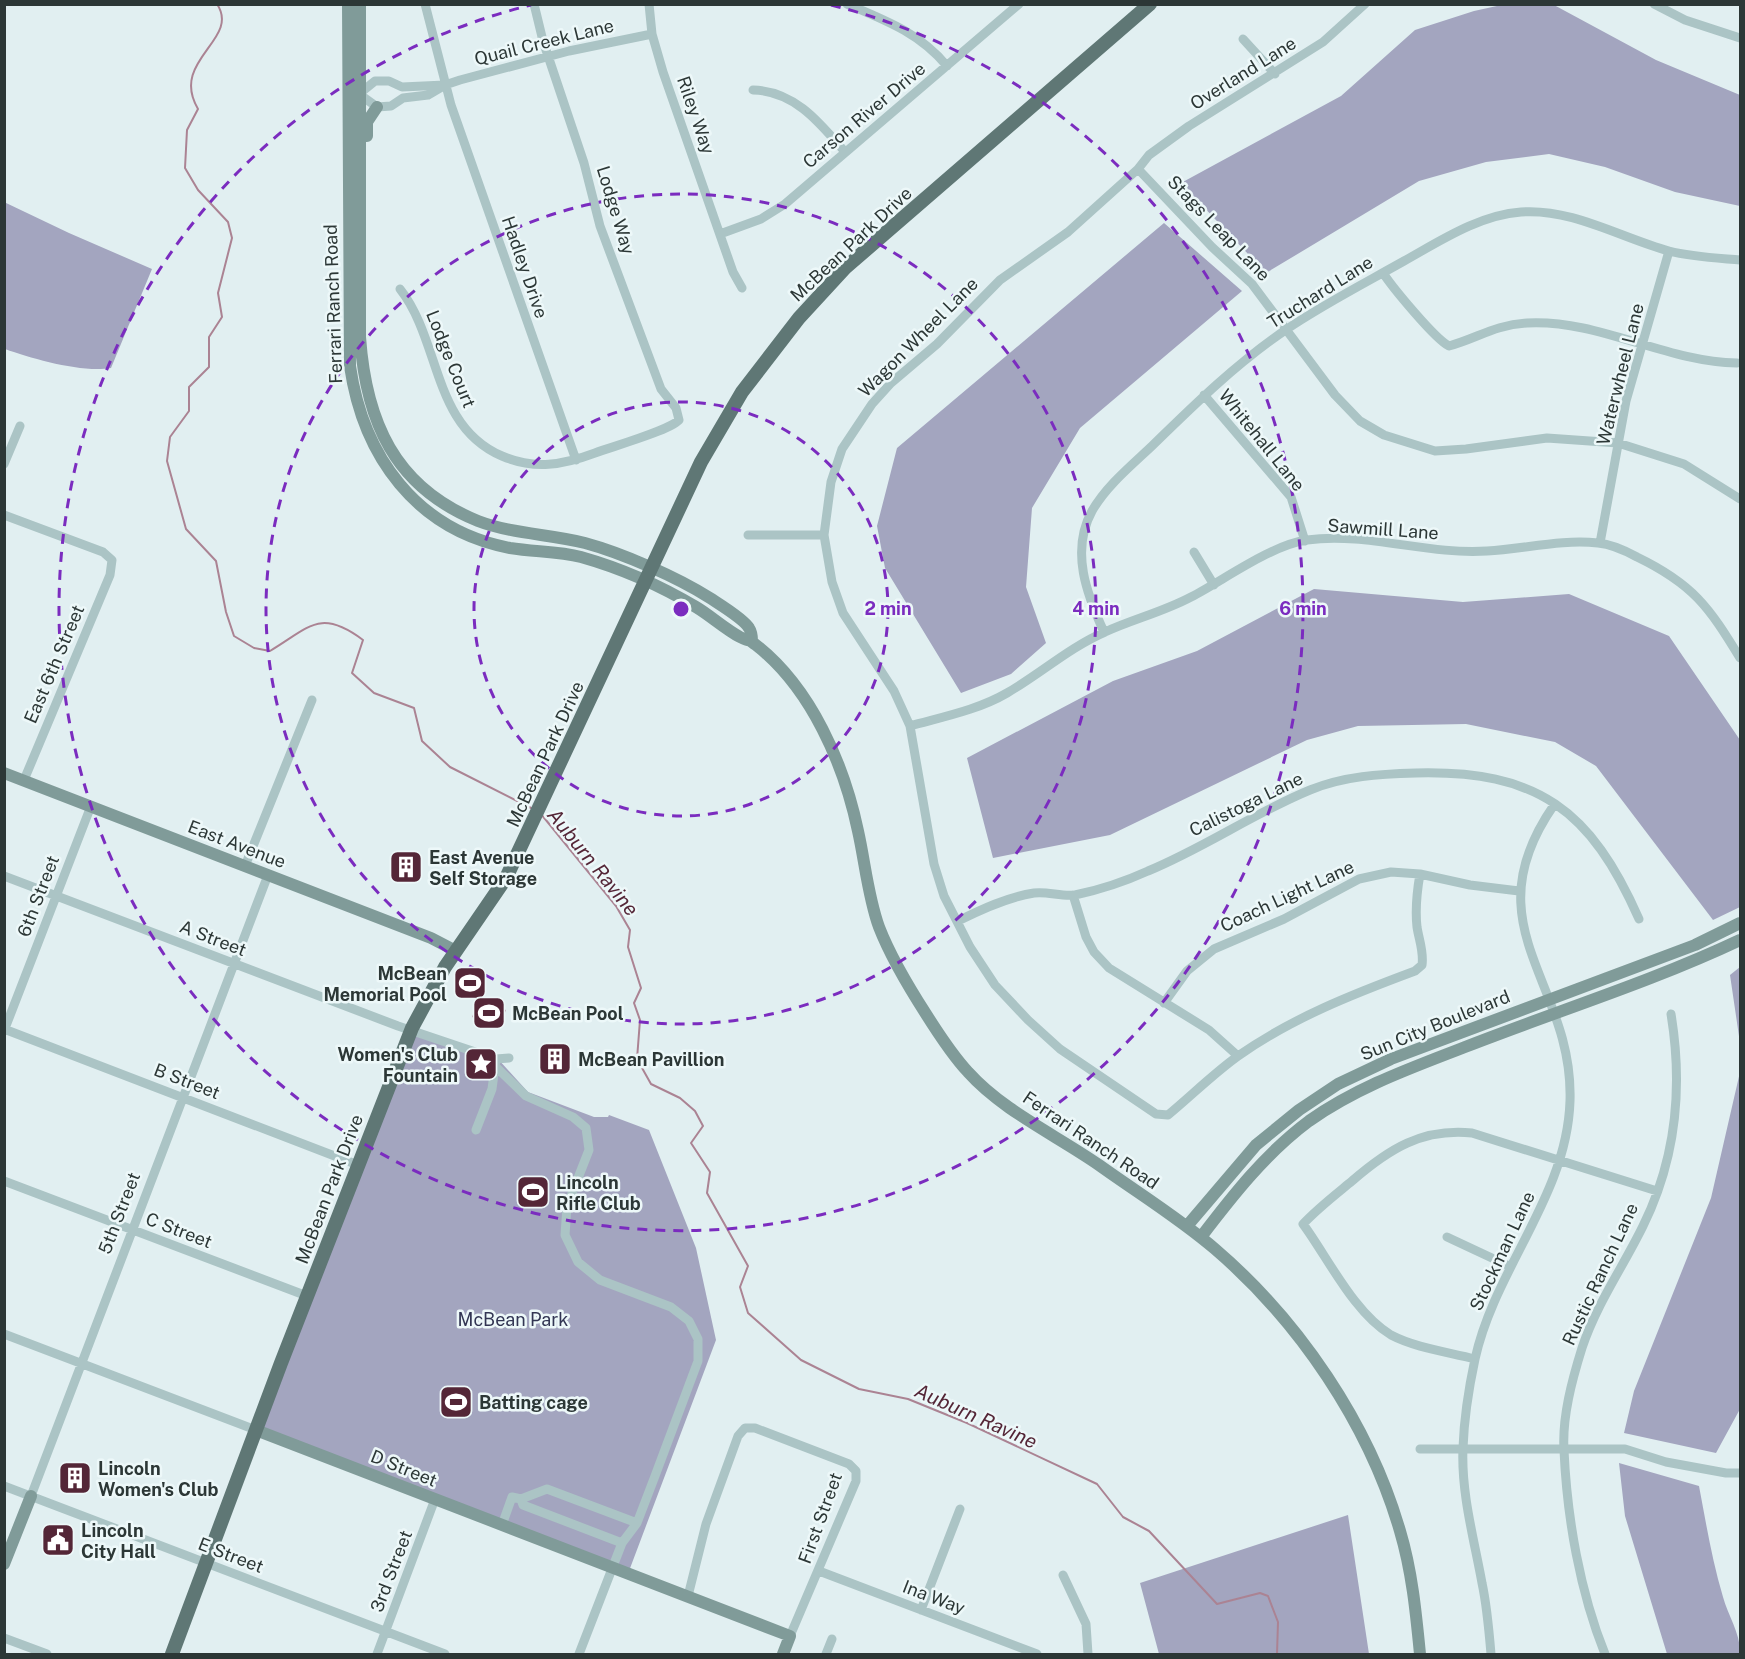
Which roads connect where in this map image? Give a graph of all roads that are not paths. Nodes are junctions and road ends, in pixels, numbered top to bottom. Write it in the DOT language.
graph roads {
  1 [pos="348,4"];
  2 [pos="360,4"];
  3 [pos="425,4"];
  4 [pos="534,4"];
  5 [pos="649,4"];
  6 [pos="847,4"];
  7 [pos="1019,4"];
  8 [pos="1150,4"];
  9 [pos="1654,4"];
  10 [pos="1359,6"];
  11 [pos="652,34"];
  12 [pos="1740,38"];
  13 [pos="1243,39"];
  14 [pos="548,56"];
  15 [pos="947,66"];
  16 [pos="1275,74"];
  17 [pos="445,84"];
  18 [pos="402,87"];
  19 [pos="753,90"];
  20 [pos="353,95"];
  21 [pos="403,99"];
  22 [pos="377,107"];
  23 [pos="845,153"];
  24 [pos="1138,169"];
  25 [pos="360,226"];
  26 [pos="720,234"];
  27 [pos="1669,251"];
  28 [pos="1740,260"];
  29 [pos="1383,273"];
  30 [pos="742,288"];
  31 [pos="400,289"];
  32 [pos="1286,330"];
  33 [pos="1643,345"];
  34 [pos="1737,363"];
  35 [pos="1204,395"];
  36 [pos="679,420"];
  37 [pos="20,426"];
  38 [pos="1618,443"];
  39 [pos="576,460"];
  40 [pos="4,464"];
  41 [pos="1740,499"];
  42 [pos="4,515"];
  43 [pos="748,535"];
  44 [pos="824,535"];
  45 [pos="1305,540"];
  46 [pos="1600,543"];
  47 [pos="1194,552"];
  48 [pos="649,576"];
  49 [pos="1214,585"];
  50 [pos="1104,632"];
  51 [pos="1740,658"];
  52 [pos="312,700"];
  53 [pos="910,726"];
  54 [pos="4,773"];
  55 [pos="24,780"];
  56 [pos="1554,805"];
  57 [pos="90,806"];
  58 [pos="245,866"];
  59 [pos="1420,874"];
  60 [pos="268,875"];
  61 [pos="4,876"];
  62 [pos="1519,891"];
  63 [pos="1073,895"];
  64 [pos="56,896"];
  65 [pos="1639,919"];
  66 [pos="958,921"];
  67 [pos="1740,923"];
  68 [pos="1740,940"];
  69 [pos="456,951"];
  70 [pos="234,964"];
  71 [pos="1164,1003"];
  72 [pos="1551,1006"];
  73 [pos="1671,1014"];
  74 [pos="411,1029"];
  75 [pos="5,1030"];
  76 [pos="1238,1056"];
  77 [pos="508,1058"];
  78 [pos="495,1063"];
  79 [pos="183,1097"];
  80 [pos="476,1130"];
  81 [pos="1562,1160"];
  82 [pos="358,1165"];
  83 [pos="4,1181"];
  84 [pos="1656,1191"];
  85 [pos="1187,1226"];
  86 [pos="132,1230"];
  87 [pos="1201,1237"];
  88 [pos="1447,1237"];
  89 [pos="1509,1266"];
  90 [pos="307,1296"];
  91 [pos="4,1334"];
  92 [pos="1475,1359"];
  93 [pos="81,1363"];
  94 [pos="256,1430"];
  95 [pos="1420,1449"];
  96 [pos="1462,1449"];
  97 [pos="1564,1449"];
  98 [pos="1740,1473"];
  99 [pos="4,1486"];
  100 [pos="30,1496"];
  101 [pos="435,1499"];
  102 [pos="521,1499"];
  103 [pos="960,1509"];
  104 [pos="637,1523"];
  105 [pos="502,1525"];
  106 [pos="622,1543"];
  107 [pos="4,1564"];
  108 [pos="207,1564"];
  109 [pos="612,1568"];
  110 [pos="819,1571"];
  111 [pos="1063,1575"];
  112 [pos="688,1596"];
  113 [pos="921,1610"];
  114 [pos="386,1632"];
  115 [pos="790,1636"];
  116 [pos="4,1638"];
  117 [pos="832,1639"];
  118 [pos="47,1654"];
  119 [pos="172,1654"];
  120 [pos="377,1654"];
  121 [pos="445,1654"];
  122 [pos="579,1654"];
  123 [pos="783,1654"];
  124 [pos="826,1654"];
  125 [pos="1037,1654"];
  126 [pos="1088,1654"];
  127 [pos="1419,1654"];
  128 [pos="1491,1654"];
  129 [pos="1605,1654"];
  1 -- 20 [label="main road, Ferrari Ranch Road"];
  2 -- 20 [label="main road, Ferrari Ranch Road"];
  3 -- 17 [label="street, Hadley Drive"];
  4 -- 14 [label="street, Lodge Way"];
  5 -- 11 [label="street, Riley Way"];
  6 -- 15 [label="street"];
  7 -- 15 [label="street, Carson River Drive"];
  8 -- 48 [label="main road, McBean Park Drive"];
  9 -- 12 [label="street"];
  10 -- 16 [label="street, Overland Lane"];
  11 -- 14 [label="street, Quail Creek Lane"];
  11 -- 26 [label="street, Riley Way"];
  13 -- 16 [label="street"];
  14 -- 17 [label="street, Quail Creek Lane"];
  14 -- 36 [label="street, Lodge Way"];
  15 -- 23 [label="street, Carson River Drive"];
  16 -- 24 [label="street, Overland Lane"];
  17 -- 18 [label="street"];
  17 -- 21 [label="street"];
  17 -- 39 [label="street, Hadley Drive"];
  18 -- 20 [label="street"];
  18 -- 21 [label="street"];
  19 -- 23 [label="street"];
  20 -- 22 [label="street"];
  20 -- 25 [label="main road, Ferrari Ranch Road"];
  20 -- 48 [label="main road, Ferrari Ranch Road"];
  21 -- 22 [label="street"];
  22 -- 25 [label="main road"];
  23 -- 26 [label="street, Carson River Drive"];
  24 -- 32 [label="street, Stags Leap Lane"];
  24 -- 44 [label="street, Wagon Wheel Lane"];
  25 -- 48 [label="main road, Ferrari Ranch Road"];
  26 -- 30 [label="street, Riley Way"];
  27 -- 28 [label="street, Truchard Lane"];
  27 -- 29 [label="street, Truchard Lane"];
  27 -- 33 [label="street, Waterwheel Lane"];
  29 -- 32 [label="street, Truchard Lane"];
  29 -- 33 [label="street"];
  31 -- 39 [label="street, Lodge Court"];
  32 -- 35 [label="street, Truchard Lane"];
  32 -- 38 [label="street, Stags Leap Lane"];
  33 -- 34 [label="street"];
  33 -- 38 [label="street, Waterwheel Lane"];
  35 -- 45 [label="street, Whitehall Lane"];
  35 -- 50 [label="street, Truchard Lane"];
  36 -- 39 [label="street, Lodge Court"];
  37 -- 40 [label="street"];
  38 -- 41 [label="street, Stags Leap Lane"];
  38 -- 46 [label="street, Waterwheel Lane"];
  42 -- 55 [label="street, East 6th Street"];
  43 -- 44 [label="street"];
  44 -- 53 [label="street, Wagon Wheel Lane"];
  45 -- 46 [label="street, Sawmill Lane"];
  45 -- 49 [label="street, Sawmill Lane"];
  46 -- 51 [label="street, Sawmill Lane"];
  47 -- 49 [label="street"];
  48 -- 69 [label="main road, McBean Park Drive"];
  48 -- 85 [label="main road, Ferrari Ranch Road"];
  49 -- 50 [label="street, Sawmill Lane"];
  50 -- 53 [label="street, Sawmill Lane"];
  52 -- 58 [label="street"];
  53 -- 66 [label="street, Wagon Wheel Lane"];
  54 -- 55 [label="main road, East Avenue"];
  55 -- 57 [label="main road, East Avenue"];
  56 -- 62 [label="street, Stockman Lane"];
  56 -- 63 [label="street, Calistoga Lane"];
  56 -- 65 [label="street, Calistoga Lane"];
  57 -- 58 [label="main road, East Avenue"];
  57 -- 64 [label="street, 6th Street"];
  58 -- 60 [label="main road, East Avenue"];
  59 -- 62 [label="street, Coach Light Lane"];
  59 -- 71 [label="street, Coach Light Lane"];
  59 -- 76 [label="street, Wagon Wheel Lane"];
  60 -- 69 [label="main road, East Avenue"];
  60 -- 70 [label="street, 5th Street"];
  61 -- 64 [label="street, A Street"];
  62 -- 72 [label="street, Stockman Lane"];
  63 -- 66 [label="street, Calistoga Lane"];
  63 -- 71 [label="street"];
  64 -- 70 [label="street, A Street"];
  64 -- 75 [label="street, 6th Street"];
  66 -- 76 [label="street, Wagon Wheel Lane"];
  67 -- 72 [label="main road, Sun City Boulevard"];
  68 -- 72 [label="main road, Sun City Boulevard"];
  69 -- 74 [label="main road, McBean Park Drive"];
  70 -- 74 [label="street, A Street"];
  70 -- 79 [label="street, 5th Street"];
  71 -- 76 [label="street"];
  72 -- 81 [label="street, Stockman Lane"];
  72 -- 85 [label="main road, Sun City Boulevard"];
  72 -- 87 [label="main road, Sun City Boulevard"];
  73 -- 84 [label="street, Rustic Ranch Lane"];
  74 -- 78 [label="street, A Street"];
  74 -- 82 [label="main road, McBean Park Drive"];
  75 -- 79 [label="street, B Street"];
  77 -- 78 [label="street"];
  78 -- 80 [label="street"];
  78 -- 104 [label="street"];
  79 -- 82 [label="street, B Street"];
  79 -- 86 [label="street, 5th Street"];
  81 -- 84 [label="street"];
  81 -- 89 [label="street, Stockman Lane"];
  81 -- 92 [label="street"];
  82 -- 90 [label="main road, McBean Park Drive"];
  83 -- 86 [label="street, C Street"];
  84 -- 97 [label="street, Rustic Ranch Lane"];
  85 -- 87 [label="main road, Ferrari Ranch Road"];
  86 -- 90 [label="street, C Street"];
  86 -- 93 [label="street, 5th Street"];
  87 -- 127 [label="main road, Ferrari Ranch Road"];
  88 -- 89 [label="street"];
  89 -- 92 [label="street, Stockman Lane"];
  90 -- 94 [label="main road, McBean Park Drive"];
  91 -- 93 [label="street, D Street"];
  92 -- 96 [label="street, Stockman Lane"];
  93 -- 94 [label="street, D Street"];
  93 -- 100 [label="street, 5th Street"];
  94 -- 101 [label="main road, D Street"];
  94 -- 108 [label="main road, McBean Park Drive"];
  95 -- 96 [label="street"];
  96 -- 97 [label="street"];
  96 -- 128 [label="street, Stockman Lane"];
  97 -- 98 [label="street"];
  97 -- 129 [label="street, Rustic Ranch Lane"];
  99 -- 100 [label="street, E Street"];
  100 -- 107 [label="main road, 5th Street"];
  100 -- 108 [label="street, E Street"];
  101 -- 105 [label="main road, D Street"];
  101 -- 114 [label="street, 3rd Street"];
  102 -- 104 [label="street"];
  102 -- 105 [label="street"];
  102 -- 106 [label="street"];
  103 -- 113 [label="street"];
  104 -- 106 [label="street"];
  105 -- 109 [label="main road, D Street"];
  106 -- 109 [label="street"];
  108 -- 114 [label="street, E Street"];
  108 -- 119 [label="main road, McBean Park Drive"];
  109 -- 112 [label="main road, D Street"];
  109 -- 122 [label="street"];
  110 -- 112 [label="street, First Street"];
  110 -- 113 [label="street, Ina Way"];
  110 -- 115 [label="street, First Street"];
  111 -- 126 [label="street"];
  112 -- 115 [label="main road, D Street"];
  113 -- 125 [label="street, Ina Way"];
  114 -- 120 [label="street, 3rd Street"];
  114 -- 121 [label="street, E Street"];
  115 -- 123 [label="main road, First Street"];
  116 -- 118 [label="street"];
  117 -- 124 [label="street"];
}
